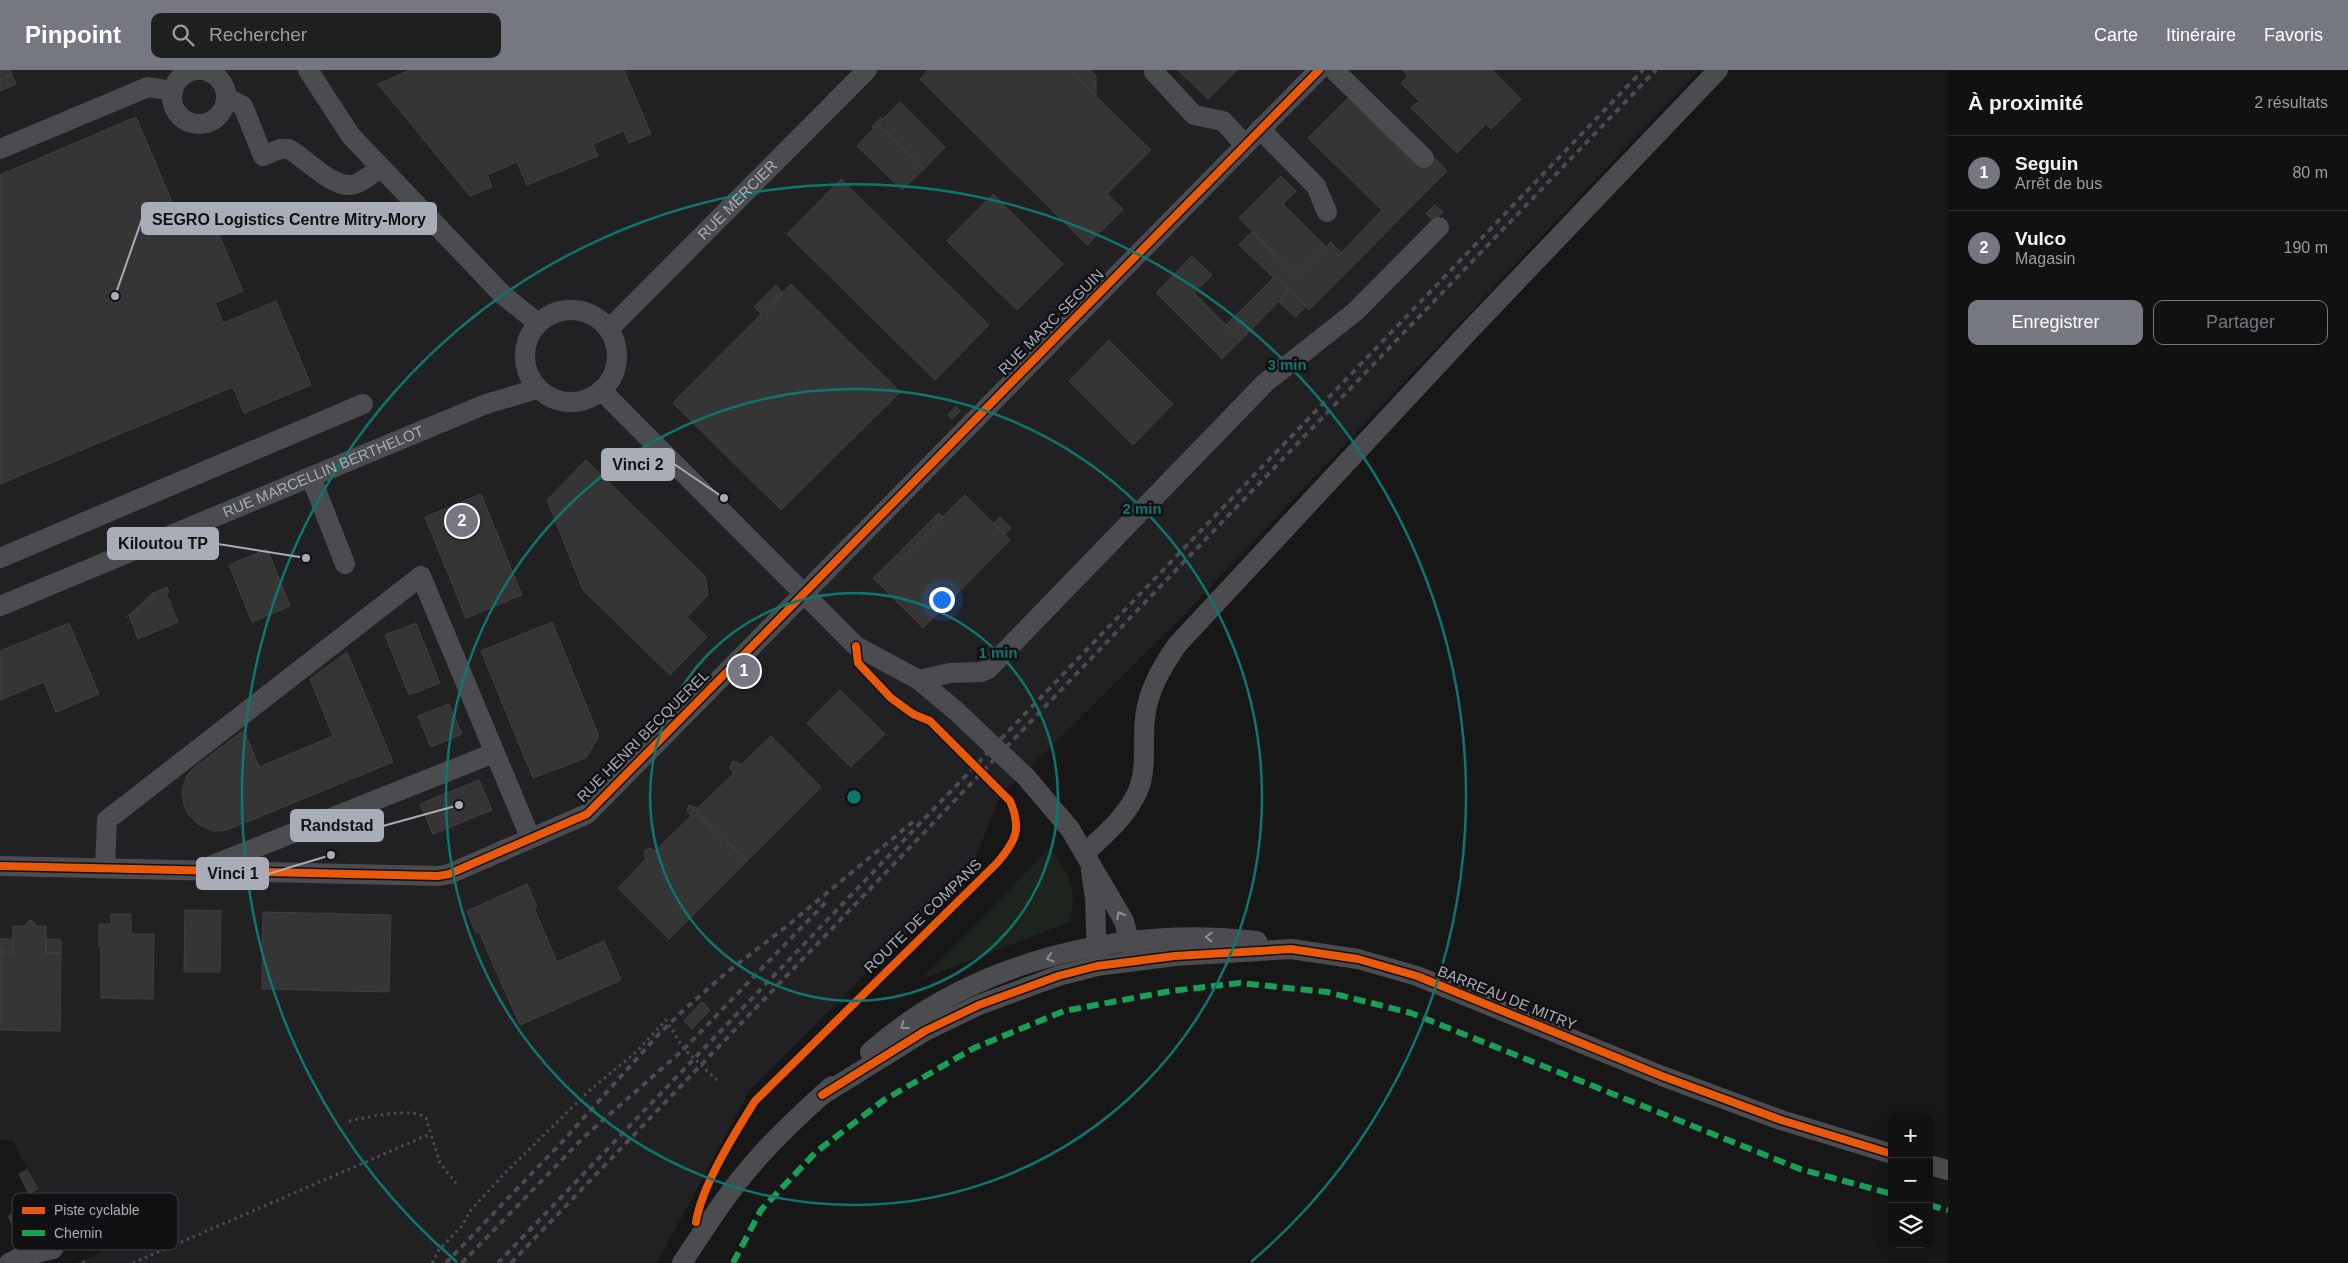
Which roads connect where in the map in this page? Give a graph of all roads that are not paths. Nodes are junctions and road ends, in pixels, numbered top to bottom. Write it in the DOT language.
graph roads {
  1 [pos="308,70"];
  2 [pos="867,70"];
  3 [pos="1319,70"];
  4 [pos="1334,70"];
  5 [pos="1718,70"];
  6 [pos="1154,72"];
  7 [pos="173,91"];
  8 [pos="226,97"];
  9 [pos="1260,129"];
  10 [pos="1245,144"];
  11 [pos="0,149"];
  12 [pos="1424,158"];
  13 [pos="381,168"];
  14 [pos="1327,212"];
  15 [pos="1439,227"];
  16 [pos="538,323"];
  17 [pos="609,329"];
  18 [pos="538,389"];
  19 [pos="601,390"];
  20 [pos="363,404"];
  21 [pos="311,477"];
  22 [pos="0,558"];
  23 [pos="345,564"];
  24 [pos="803,593"];
  25 [pos="0,606"];
  26 [pos="919,680"];
  27 [pos="494,753"];
  28 [pos="530,837"];
  29 [pos="1088,860"];
  30 [pos="0,866"];
  31 [pos="104,867"];
  32 [pos="198,871"];
  33 [pos="1130,941"];
  34 [pos="1098,946"];
  35 [pos="1292,949"];
  36 [pos="1134,961"];
  37 [pos="1097,966"];
  38 [pos="822,1095"];
  39 [pos="1888,1153"];
  40 [pos="1933,1166"];
  41 [pos="1948,1170"];
  42 [pos="53,1250"];
  43 [pos="9,1263"];
  44 [pos="682,1263"];
  1 -- 13 [label="street"];
  2 -- 17 [label="street, RUE MERCIER"];
  3 -- 9 [label="street, RUE MARC SEGUIN"];
  4 -- 12 [label="street"];
  5 -- 29 [label="street"];
  6 -- 10 [label="street"];
  7 -- 8 [label="street"];
  7 -- 8 [label="street"];
  7 -- 11 [label="street"];
  8 -- 13 [label="street"];
  9 -- 10 [label="street, RUE MARC SEGUIN"];
  9 -- 14 [label="street"];
  10 -- 24 [label="street, RUE MARC SEGUIN"];
  13 -- 16 [label="street"];
  15 -- 26 [label="street"];
  16 -- 17 [label="street"];
  16 -- 18 [label="street"];
  17 -- 19 [label="street"];
  18 -- 19 [label="street"];
  18 -- 21 [label="street, RUE MARCELLIN BERTHELOT"];
  19 -- 24 [label="street"];
  20 -- 22 [label="street"];
  21 -- 23 [label="street"];
  21 -- 25 [label="street, RUE MARCELLIN BERTHELOT"];
  24 -- 26 [label="street"];
  24 -- 28 [label="street, RUE HENRI BECQUEREL"];
  26 -- 29 [label="street, bridge"];
  27 -- 28 [label="street"];
  27 -- 31 [label="street"];
  27 -- 32 [label="street"];
  28 -- 32 [label="street, RUE HENRI BECQUEREL"];
  33 -- 29 [label="street, one-way"];
  29 -- 34 [label="street"];
  30 -- 31 [label="street, RUE HENRI BECQUEREL"];
  31 -- 32 [label="street, RUE HENRI BECQUEREL"];
  33 -- 34 [label="street"];
  35 -- 33 [label="street, one-way"];
  33 -- 36 [label="street"];
  34 -- 37 [label="street"];
  34 -- 38 [label="street, one-way"];
  35 -- 36 [label="street, BARREAU DE MITRY"];
  35 -- 39 [label="street, BARREAU DE MITRY"];
  36 -- 37 [label="street, BARREAU DE MITRY"];
  37 -- 38 [label="street, BARREAU DE MITRY"];
  38 -- 44 [label="street"];
  40 -- 41 [label="street"];
  42 -- 43 [label="street"];
}
